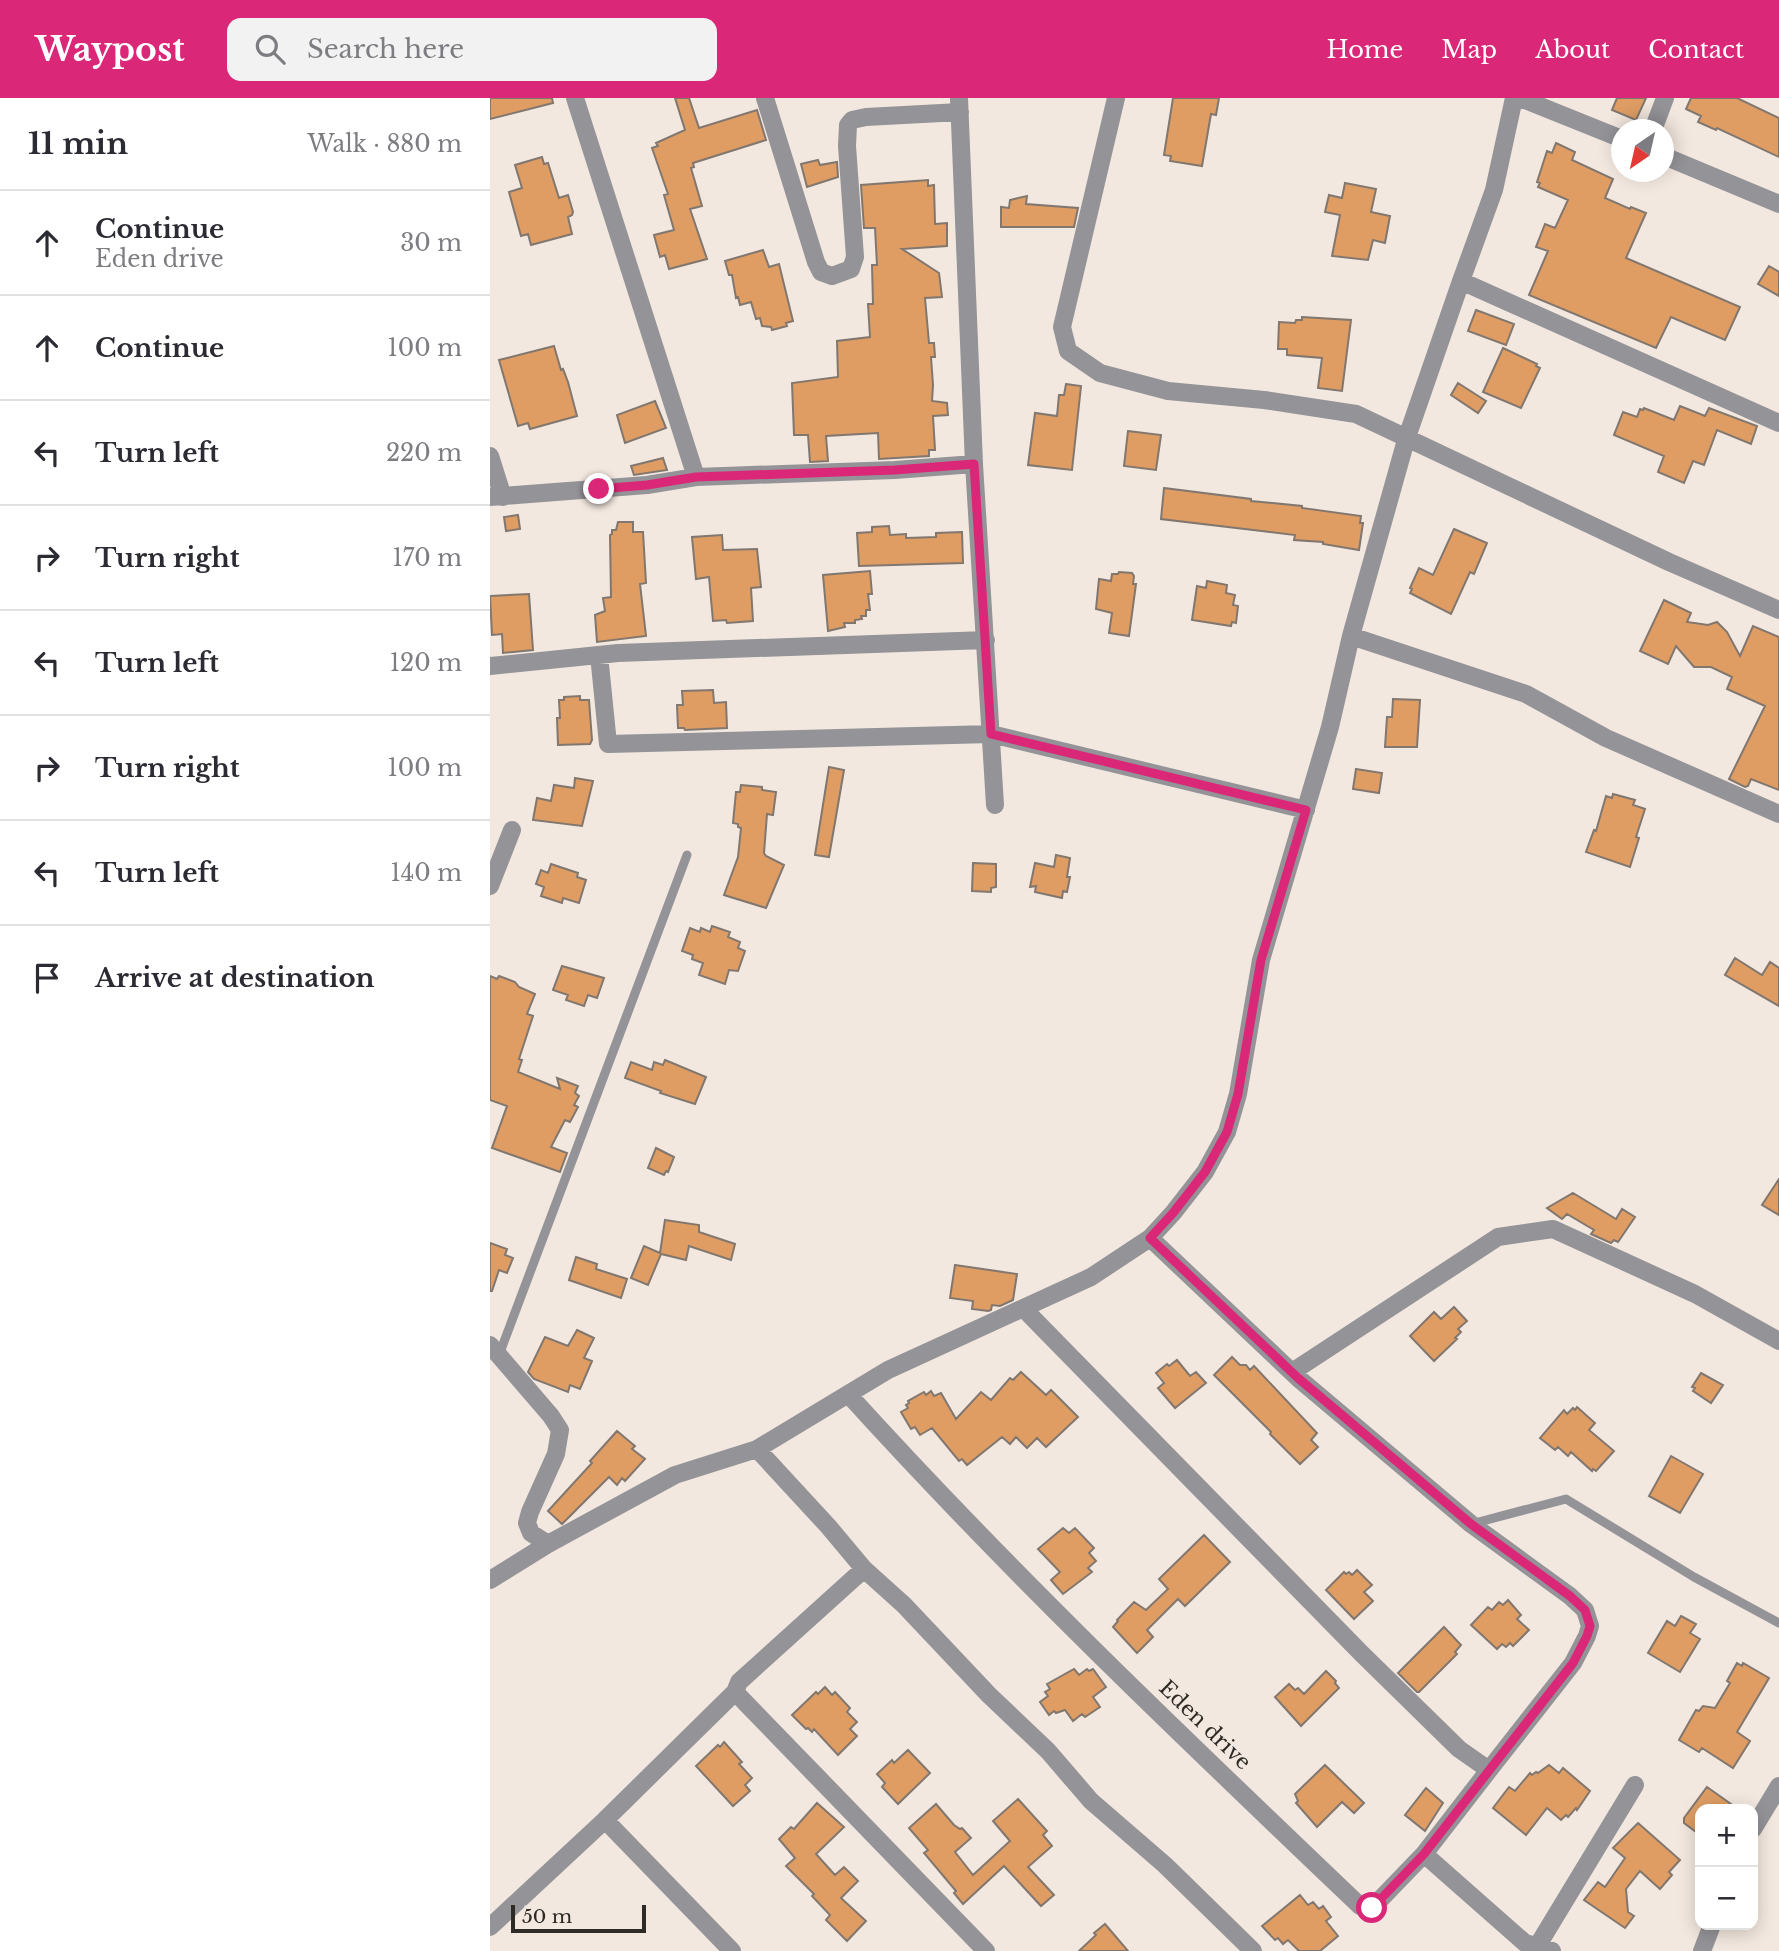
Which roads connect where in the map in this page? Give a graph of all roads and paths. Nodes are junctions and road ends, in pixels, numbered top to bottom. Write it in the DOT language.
graph roads {
  1 [pos="575,98"];
  2 [pos="765,98"];
  3 [pos="1116,98"];
  4 [pos="1514,98"];
  5 [pos="1520,98"];
  6 [pos="1665,98"];
  7 [pos="959,105"];
  8 [pos="1657,119"];
  9 [pos="1611,135"];
  10 [pos="1674,160"];
  11 [pos="1779,204"];
  12 [pos="1461,281"];
  13 [pos="1779,424"];
  14 [pos="1406,440"];
  15 [pos="490,456"];
  16 [pos="974,464"];
  17 [pos="696,477"];
  18 [pos="496,497"];
  19 [pos="1779,610"];
  20 [pos="1351,636"];
  21 [pos="986,640"];
  22 [pos="598,655"];
  23 [pos="490,666"];
  24 [pos="991,734"];
  25 [pos="995,804"];
  26 [pos="1306,810"];
  27 [pos="1779,814"];
  28 [pos="512,830"];
  29 [pos="687,855"];
  30 [pos="490,886"];
  31 [pos="1150,1238"];
  32 [pos="1023,1308"];
  33 [pos="1779,1341"];
  34 [pos="495,1350"];
  35 [pos="1292,1372"];
  36 [pos="848,1394"];
  37 [pos="757,1449"];
  38 [pos="1471,1524"];
  39 [pos="548,1544"];
  40 [pos="864,1569"];
  41 [pos="490,1580"];
  42 [pos="1779,1623"];
  43 [pos="735,1692"];
  44 [pos="1489,1770"];
  45 [pos="1635,1785"];
  46 [pos="1779,1786"];
  47 [pos="605,1821"];
  48 [pos="1758,1821"];
  49 [pos="1424,1854"];
  50 [pos="490,1927"];
  51 [pos="1710,1930"];
  52 [pos="1545,1948"];
  53 [pos="732,1951"];
  54 [pos="986,1951"];
  55 [pos="1253,1951"];
  56 [pos="1702,1951"];
  1 -- 17 [label="street"];
  2 -- 7 [label="street"];
  3 -- 14 [label="street"];
  4 -- 12 [label="street"];
  5 -- 9 [label="street"];
  6 -- 8 [label="street"];
  7 -- 16 [label="street"];
  10 -- 11 [label="street"];
  12 -- 13 [label="street"];
  12 -- 14 [label="street"];
  14 -- 19 [label="street"];
  14 -- 20 [label="street"];
  15 -- 18 [label="street"];
  16 -- 17 [label="street"];
  16 -- 21 [label="street"];
  17 -- 18 [label="street"];
  20 -- 26 [label="street"];
  20 -- 27 [label="street"];
  21 -- 22 [label="street"];
  21 -- 24 [label="street"];
  22 -- 23 [label="street"];
  22 -- 24 [label="street"];
  24 -- 25 [label="street"];
  24 -- 26 [label="street"];
  26 -- 31 [label="street"];
  28 -- 30 [label="street"];
  29 -- 34 [label="lane"];
  31 -- 32 [label="street"];
  31 -- 35 [label="street"];
  32 -- 36 [label="street"];
  32 -- 44 [label="street"];
  33 -- 35 [label="street"];
  34 -- 39 [label="street"];
  35 -- 38 [label="street"];
  36 -- 37 [label="street"];
  36 -- 49 [label="street, Eden drive"];
  37 -- 39 [label="street"];
  37 -- 40 [label="street"];
  38 -- 42 [label="lane"];
  38 -- 44 [label="street"];
  39 -- 41 [label="street"];
  40 -- 43 [label="street"];
  40 -- 55 [label="street"];
  43 -- 47 [label="street"];
  43 -- 54 [label="street"];
  44 -- 49 [label="street"];
  45 -- 52 [label="street"];
  46 -- 48 [label="street"];
  47 -- 50 [label="street"];
  47 -- 53 [label="street"];
  49 -- 52 [label="street"];
  51 -- 56 [label="street"];
}
